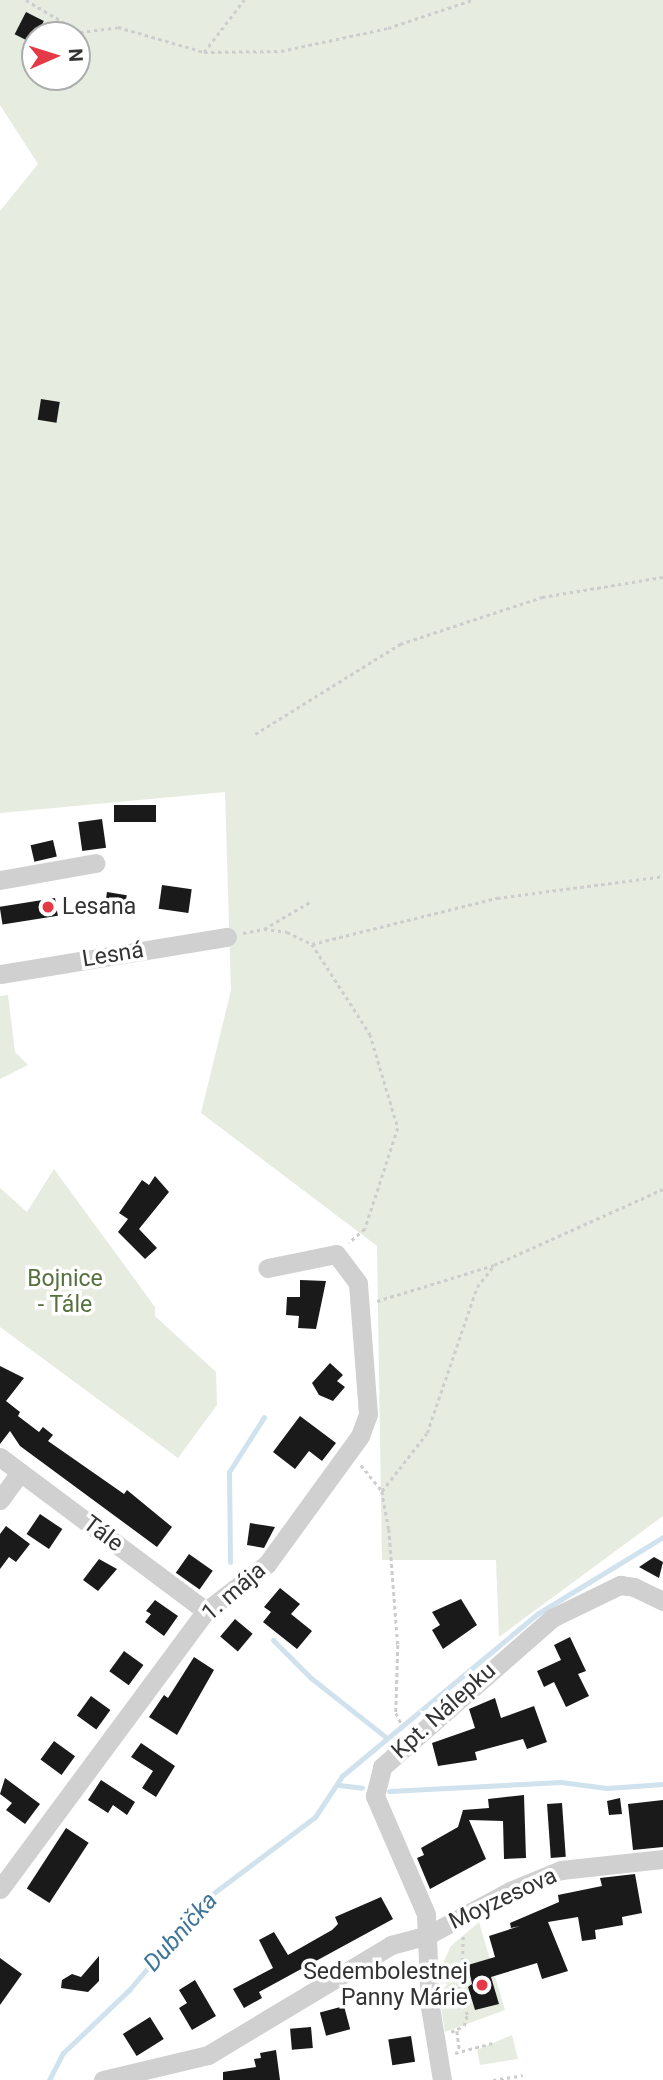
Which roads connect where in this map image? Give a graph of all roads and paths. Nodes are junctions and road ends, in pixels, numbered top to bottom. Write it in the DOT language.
graph roads {
  1 [pos="26,0"];
  2 [pos="244,0"];
  3 [pos="472,0"];
  4 [pos="204,52"];
  5 [pos="663,577"];
  6 [pos="255,734"];
  7 [pos="95,863"];
  8 [pos="663,876"];
  9 [pos="0,880"];
  10 [pos="310,902"];
  11 [pos="227,937"];
  12 [pos="312,944"];
  13 [pos="0,974"];
  14 [pos="663,1189"];
  15 [pos="336,1254"];
  16 [pos="494,1265"];
  17 [pos="267,1268"];
  18 [pos="361,1325"];
  19 [pos="346,1456"];
  20 [pos="0,1457"];
  21 [pos="20,1472"];
  22 [pos="382,1491"];
  23 [pos="0,1500"];
  24 [pos="663,1601"];
  25 [pos="206,1611"];
  26 [pos="399,1721"];
  27 [pos="663,1859"];
  28 [pos="0,1889"];
  29 [pos="463,1918"];
  30 [pos="428,1935"];
  31 [pos="462,1975"];
  32 [pos="429,1987"];
  33 [pos="465,2022"];
  34 [pos="457,2031"];
  35 [pos="493,2043"];
  36 [pos="460,2052"];
  37 [pos="438,2058"];
  38 [pos="523,2075"];
  39 [pos="103,2080"];
  40 [pos="442,2080"];
  41 [pos="493,2080"];
  1 -- 4 [label="path"];
  2 -- 4 [label="path"];
  3 -- 4 [label="path"];
  5 -- 6 [label="path"];
  7 -- 9 [label="street"];
  8 -- 12 [label="path"];
  10 -- 12 [label="path"];
  11 -- 13 [label="street, Lesná"];
  12 -- 15 [label="path"];
  14 -- 16 [label="path"];
  15 -- 17 [label="street"];
  15 -- 18 [label="street, 1. mája"];
  16 -- 18 [label="path"];
  16 -- 22 [label="path"];
  18 -- 19 [label="street, 1. mája"];
  19 -- 22 [label="path"];
  19 -- 25 [label="street, 1. mája"];
  20 -- 21 [label="street, Tále"];
  21 -- 23 [label="street"];
  21 -- 25 [label="street, Tále"];
  22 -- 26 [label="path"];
  24 -- 30 [label="street, Kpt. Nálepku"];
  25 -- 28 [label="street, 1. mája"];
  27 -- 29 [label="street, Moyzesova"];
  29 -- 30 [label="street, Moyzesova"];
  29 -- 31 [label="path"];
  30 -- 32 [label="street, Moyzesova"];
  30 -- 39 [label="street, Moyzesova"];
  31 -- 32 [label="path"];
  31 -- 33 [label="path"];
  32 -- 37 [label="street, Moyzesova"];
  34 -- 36 [label="path"];
  35 -- 36 [label="path"];
  36 -- 37 [label="path"];
  37 -- 40 [label="street, Moyzesova"];
  38 -- 41 [label="path"];
}
